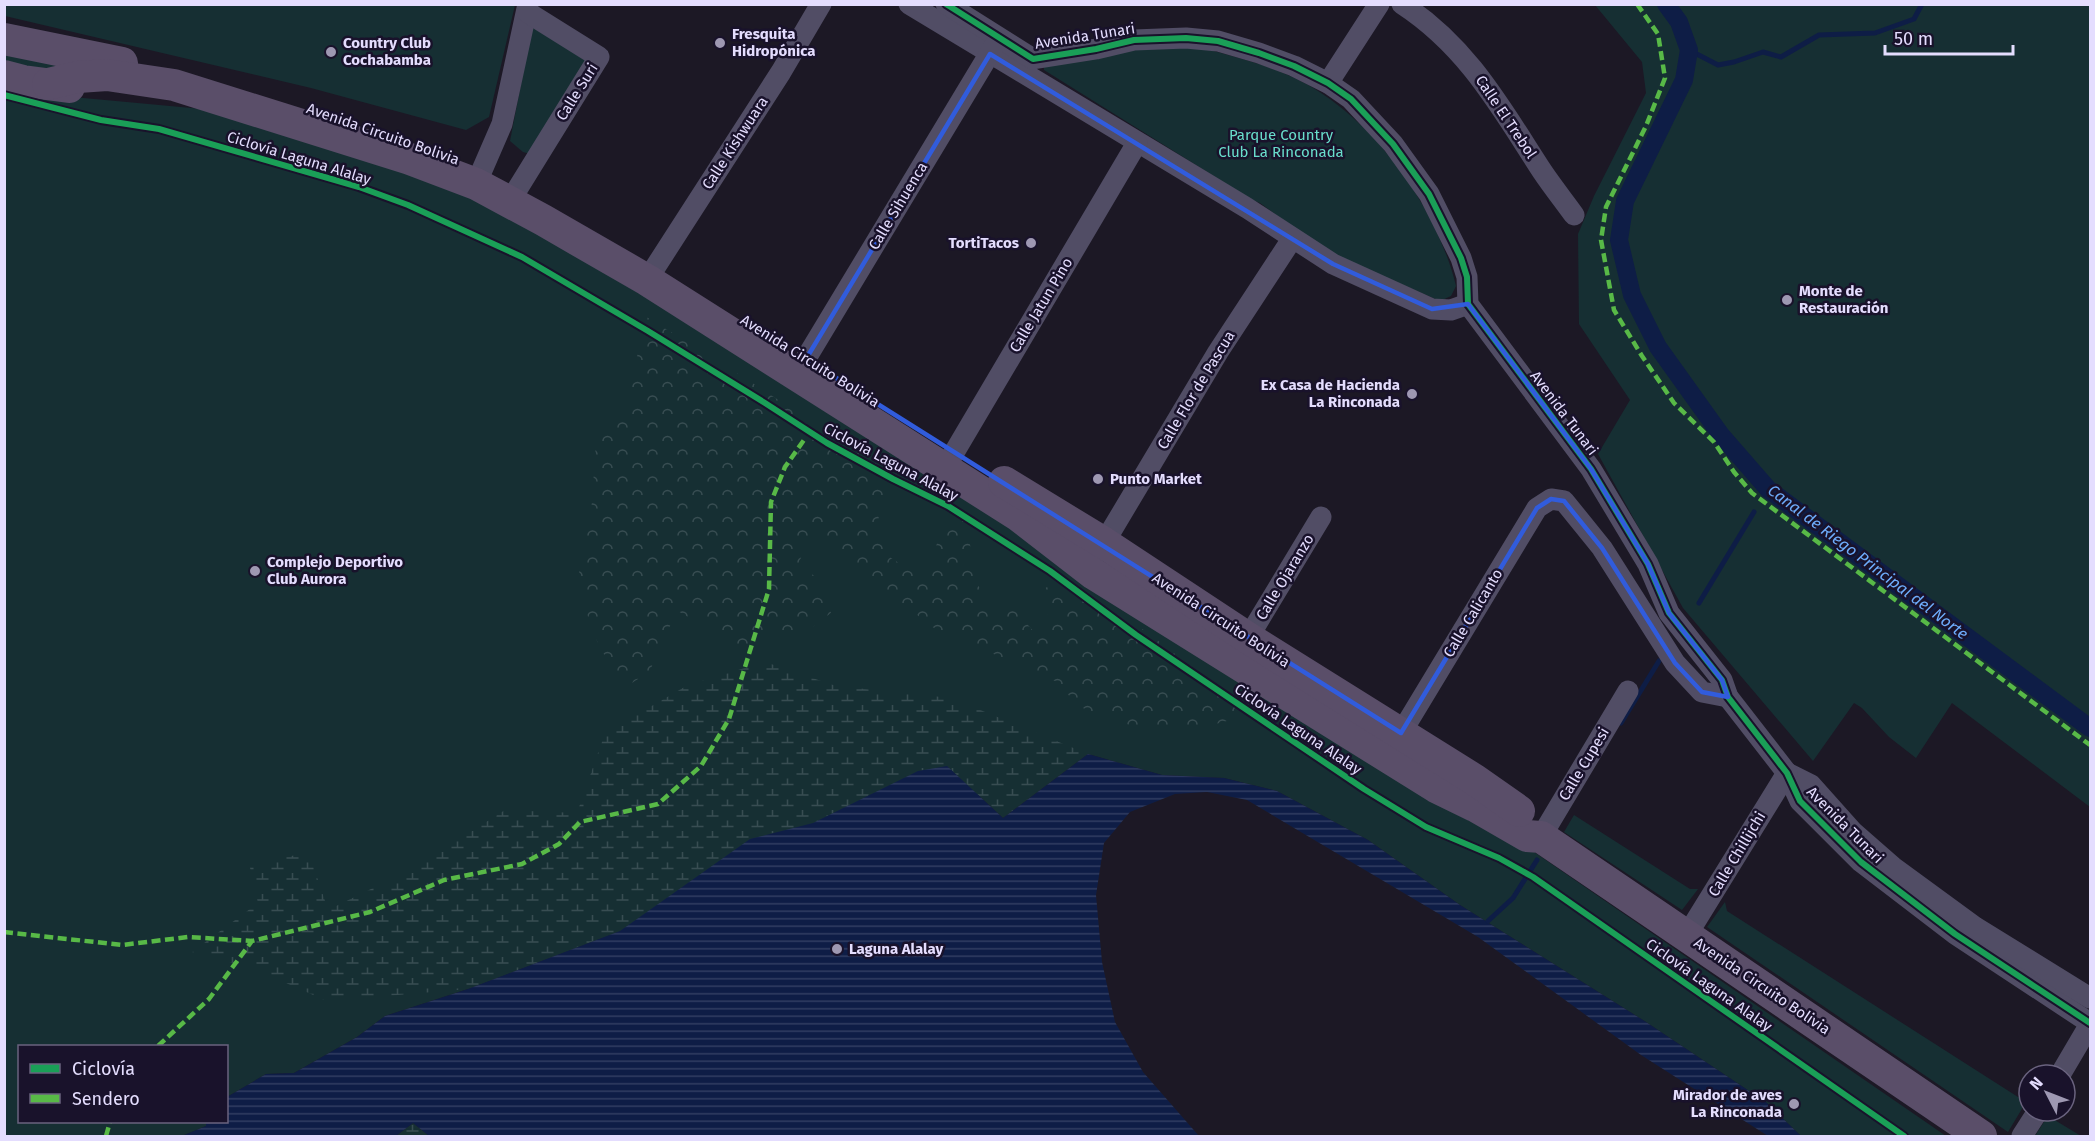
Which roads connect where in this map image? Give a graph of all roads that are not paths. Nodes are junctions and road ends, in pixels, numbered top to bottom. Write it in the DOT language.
graph roads {
  1 [pos="820,4"];
  2 [pos="909,4"];
  3 [pos="946,4"];
  4 [pos="1379,4"];
  5 [pos="1402,4"];
  6 [pos="527,8"];
  7 [pos="4,39"];
  8 [pos="995,46"];
  9 [pos="1028,67"];
  10 [pos="4,76"];
  11 [pos="1328,82"];
  12 [pos="1137,143"];
  13 [pos="480,176"];
  14 [pos="514,194"];
  15 [pos="1574,215"];
  16 [pos="1292,238"];
  17 [pos="652,273"];
  18 [pos="1468,304"];
  19 [pos="801,367"];
  20 [pos="950,460"];
  21 [pos="1321,517"];
  22 [pos="1104,543"];
  23 [pos="1248,638"];
  24 [pos="1629,691"];
  25 [pos="1728,697"];
  26 [pos="1401,733"];
  27 [pos="1787,773"];
  28 [pos="1541,837"];
  29 [pos="1687,935"];
  30 [pos="2091,998"];
  31 [pos="2091,1024"];
  32 [pos="2067,1063"];
  33 [pos="2031,1123"];
  34 [pos="1981,1137"];
  35 [pos="2022,1137"];
  1 -- 17 [label="street, Calle Kishwuara"];
  2 -- 8 [label="street"];
  3 -- 8 [label="street"];
  4 -- 11 [label="street"];
  5 -- 15 [label="street, Calle El Trebol"];
  6 -- 13 [label="street"];
  6 -- 14 [label="street, Calle Suri"];
  7 -- 13 [label="main road, Avenida Circuito Bolivia"];
  8 -- 9 [label="street"];
  8 -- 19 [label="street, Calle Sihuenca"];
  9 -- 11 [label="street, Avenida Tunari"];
  9 -- 12 [label="street"];
  10 -- 13 [label="main road, Avenida Circuito Bolivia"];
  11 -- 18 [label="street, Avenida Tunari"];
  12 -- 16 [label="street"];
  12 -- 20 [label="street, Calle Jatun Pino"];
  13 -- 14 [label="main road, Avenida Circuito Bolivia"];
  14 -- 17 [label="main road, Avenida Circuito Bolivia"];
  16 -- 18 [label="street"];
  16 -- 22 [label="street, Calle Flor de Pascua"];
  17 -- 19 [label="main road, Avenida Circuito Bolivia"];
  18 -- 25 [label="street, Avenida Tunari"];
  19 -- 20 [label="main road, Avenida Circuito Bolivia"];
  20 -- 22 [label="main road, Avenida Circuito Bolivia"];
  20 -- 28 [label="main road, Avenida Circuito Bolivia"];
  21 -- 23 [label="street, Calle Ojaranzo"];
  22 -- 23 [label="main road, Avenida Circuito Bolivia"];
  23 -- 26 [label="main road, Avenida Circuito Bolivia"];
  24 -- 28 [label="street, Calle Cupesi"];
  25 -- 26 [label="street, Calle Calicanto"];
  25 -- 27 [label="street, Avenida Tunari"];
  26 -- 28 [label="main road, Avenida Circuito Bolivia"];
  27 -- 29 [label="street, Calle Chillijchi"];
  27 -- 30 [label="street, Avenida Tunari"];
  27 -- 31 [label="street, Avenida Tunari"];
  28 -- 29 [label="main road, Avenida Circuito Bolivia"];
  29 -- 34 [label="main road, Avenida Circuito Bolivia"];
  31 -- 32 [label="street"];
  33 -- 35 [label="street"];
}
